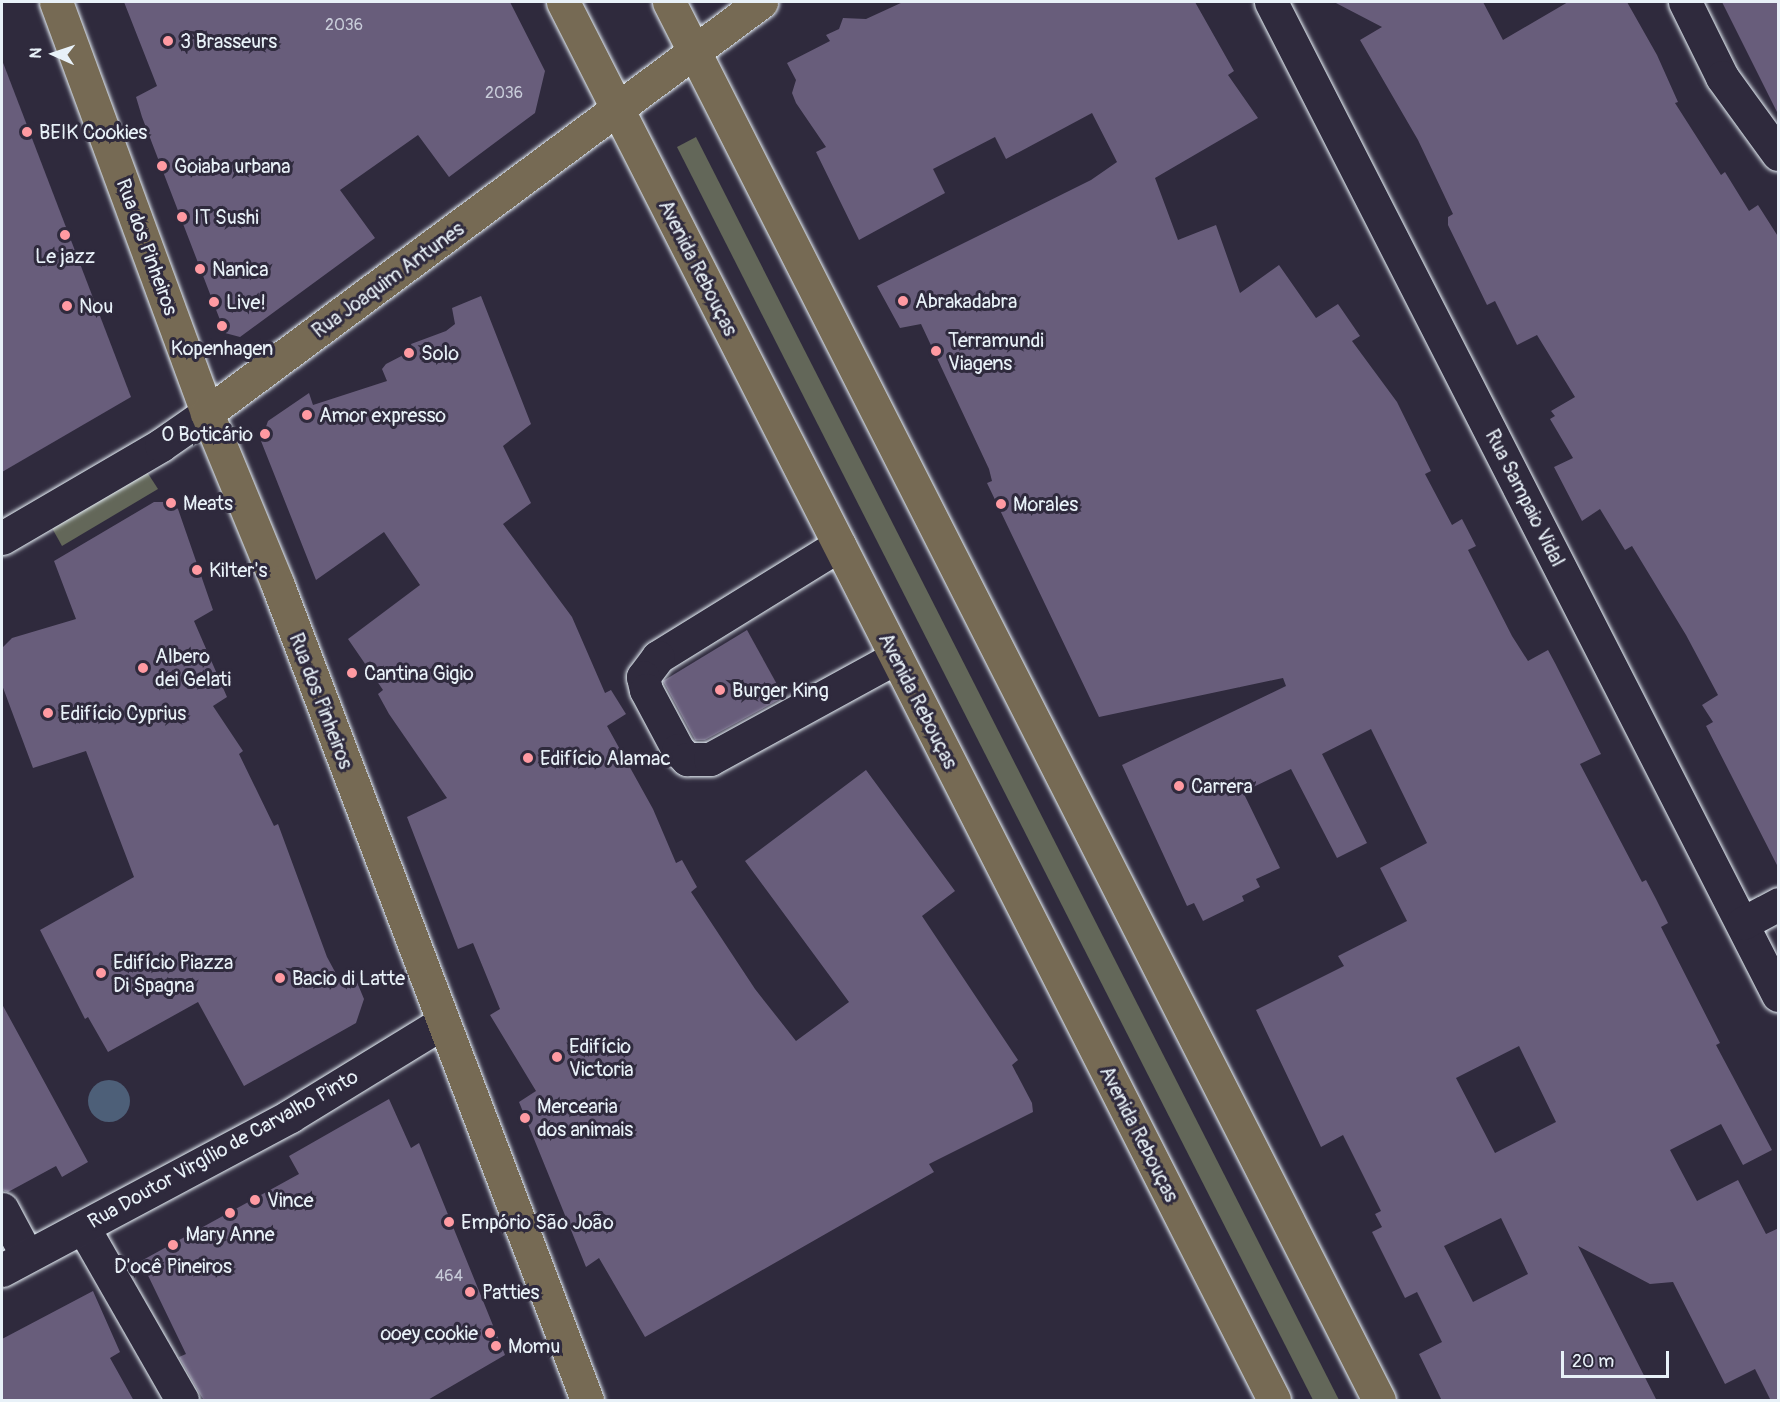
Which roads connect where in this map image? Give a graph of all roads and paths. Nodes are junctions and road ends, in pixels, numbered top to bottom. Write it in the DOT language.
graph roads {
  1 [pos="56,2"];
  2 [pos="563,2"];
  3 [pos="669,2"];
  4 [pos="760,2"];
  5 [pos="1271,2"];
  6 [pos="1685,2"];
  7 [pos="695,54"];
  8 [pos="618,110"];
  9 [pos="1779,154"];
  10 [pos="207,413"];
  11 [pos="2,538"];
  12 [pos="839,545"];
  13 [pos="896,657"];
  14 [pos="1779,904"];
  15 [pos="1743,923"];
  16 [pos="1779,995"];
  17 [pos="442,1023"];
  18 [pos="2,1209"];
  19 [pos="83,1227"];
  20 [pos="14,1263"];
  21 [pos="182,1401"];
  22 [pos="587,1401"];
  23 [pos="1274,1401"];
  24 [pos="1379,1401"];
  1 -- 10 [label="main road, Rua dos Pinheiros"];
  2 -- 8 [label="main road, Avenida Rebouças"];
  3 -- 7 [label="main road"];
  4 -- 7 [label="main road, Rua Joaquim Antunes"];
  5 -- 15 [label="street, Rua Sampaio Vidal"];
  6 -- 9 [label="street"];
  7 -- 8 [label="main road, Rua Joaquim Antunes"];
  7 -- 24 [label="main road"];
  8 -- 10 [label="main road, Rua Joaquim Antunes"];
  8 -- 12 [label="main road, Avenida Rebouças"];
  10 -- 11 [label="street, Rua Joaquim Antunes"];
  10 -- 17 [label="main road, Rua dos Pinheiros"];
  12 -- 13 [label="main road, Avenida Rebouças"];
  12 -- 13 [label="street"];
  13 -- 23 [label="main road, Avenida Rebouças"];
  14 -- 15 [label="street"];
  15 -- 16 [label="street, Rua Sampaio Vidal"];
  17 -- 19 [label="street, Rua Doutor Virgílio de Carvalho Pinto"];
  17 -- 22 [label="main road, Rua dos Pinheiros"];
  18 -- 20 [label="street"];
  19 -- 20 [label="street, Rua Doutor Virgílio de Carvalho Pinto"];
  19 -- 21 [label="street"];
}
